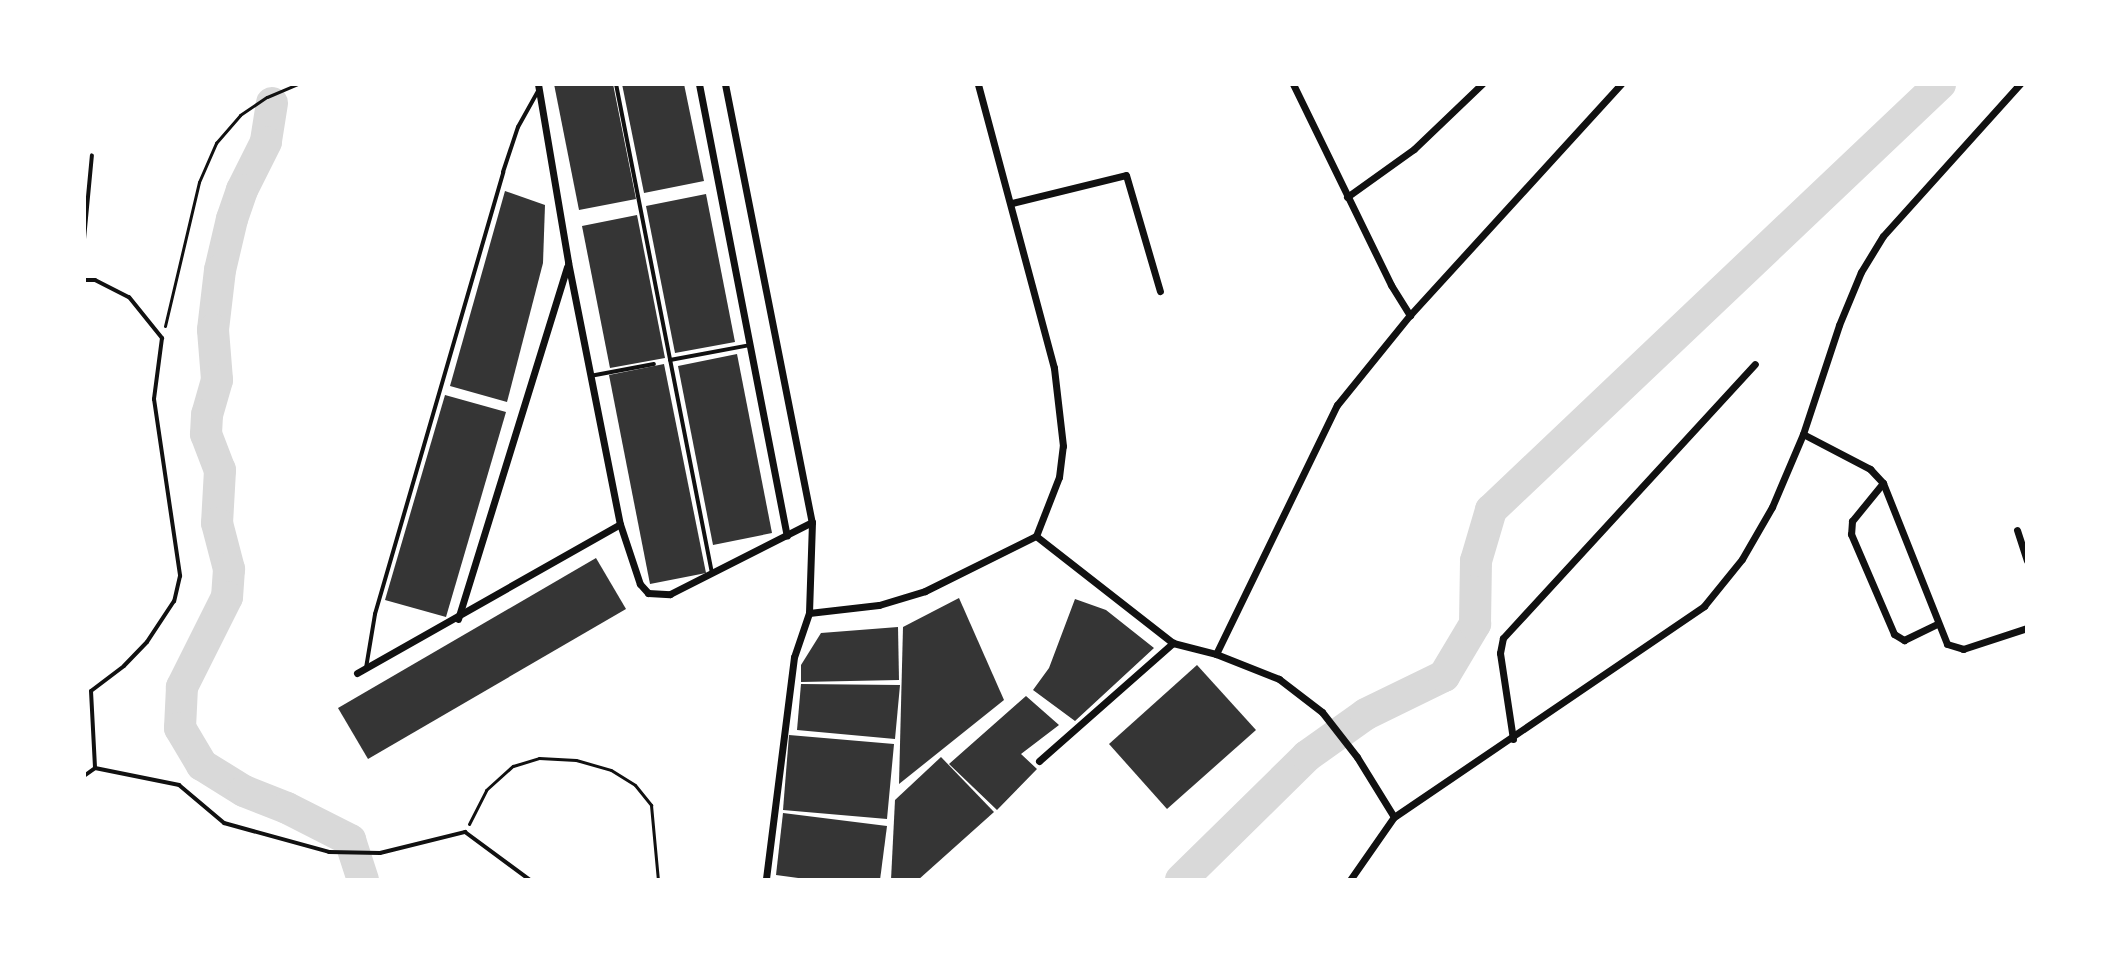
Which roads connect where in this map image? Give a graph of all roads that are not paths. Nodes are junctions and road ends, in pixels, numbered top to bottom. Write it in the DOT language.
graph roads {
  1 [pos="616,84"];
  2 [pos="699,84"];
  3 [pos="725,84"];
  4 [pos="978,84"];
  5 [pos="1293,84"];
  6 [pos="1482,84"];
  7 [pos="1621,84"];
  8 [pos="2020,84"];
  9 [pos="538,87"];
  10 [pos="92,155"];
  11 [pos="1347,197"];
  12 [pos="1012,203"];
  13 [pos="84,239"];
  14 [pos="568,262"];
  15 [pos="84,280"];
  16 [pos="1160,291"];
  17 [pos="1410,315"];
  18 [pos="750,345"];
  19 [pos="670,360"];
  20 [pos="654,364"];
  21 [pos="1755,364"];
  22 [pos="590,376"];
  23 [pos="1803,434"];
  24 [pos="1883,483"];
  25 [pos="812,522"];
  26 [pos="620,524"];
  27 [pos="2017,530"];
  28 [pos="787,535"];
  29 [pos="1036,536"];
  30 [pos="2027,560"];
  31 [pos="712,573"];
  32 [pos="809,613"];
  33 [pos="458,619"];
  34 [pos="1937,624"];
  35 [pos="2027,628"];
  36 [pos="1173,643"];
  37 [pos="1216,654"];
  38 [pos="361,672"];
  39 [pos="1513,739"];
  40 [pos="1039,761"];
  41 [pos="95,768"];
  42 [pos="84,776"];
  43 [pos="1394,817"];
  44 [pos="530,880"];
  45 [pos="766,880"];
  46 [pos="1350,880"];
  1 -- 19 [label="lane"];
  2 -- 18 [label="street"];
  3 -- 25 [label="street"];
  4 -- 12 [label="street"];
  5 -- 11 [label="street"];
  6 -- 11 [label="street"];
  7 -- 17 [label="street"];
  8 -- 23 [label="street"];
  9 -- 14 [label="street"];
  9 -- 38 [label="lane"];
  10 -- 13 [label="lane"];
  11 -- 17 [label="street"];
  12 -- 16 [label="street"];
  12 -- 29 [label="street"];
  14 -- 22 [label="street"];
  14 -- 33 [label="street"];
  15 -- 41 [label="lane"];
  17 -- 37 [label="street"];
  18 -- 19 [label="lane"];
  18 -- 28 [label="street"];
  19 -- 31 [label="lane"];
  20 -- 22 [label="lane"];
  21 -- 39 [label="street"];
  22 -- 26 [label="street"];
  23 -- 24 [label="street"];
  23 -- 39 [label="street"];
  24 -- 34 [label="street"];
  24 -- 34 [label="street"];
  25 -- 28 [label="street"];
  25 -- 32 [label="street"];
  26 -- 31 [label="street"];
  26 -- 33 [label="street"];
  27 -- 30 [label="street"];
  28 -- 31 [label="street"];
  29 -- 32 [label="street"];
  29 -- 36 [label="street"];
  32 -- 45 [label="street"];
  33 -- 38 [label="street"];
  34 -- 35 [label="street"];
  36 -- 37 [label="street"];
  36 -- 40 [label="street"];
  37 -- 43 [label="street"];
  39 -- 43 [label="street"];
  41 -- 42 [label="lane"];
  41 -- 44 [label="lane"];
  43 -- 46 [label="street"];
}
